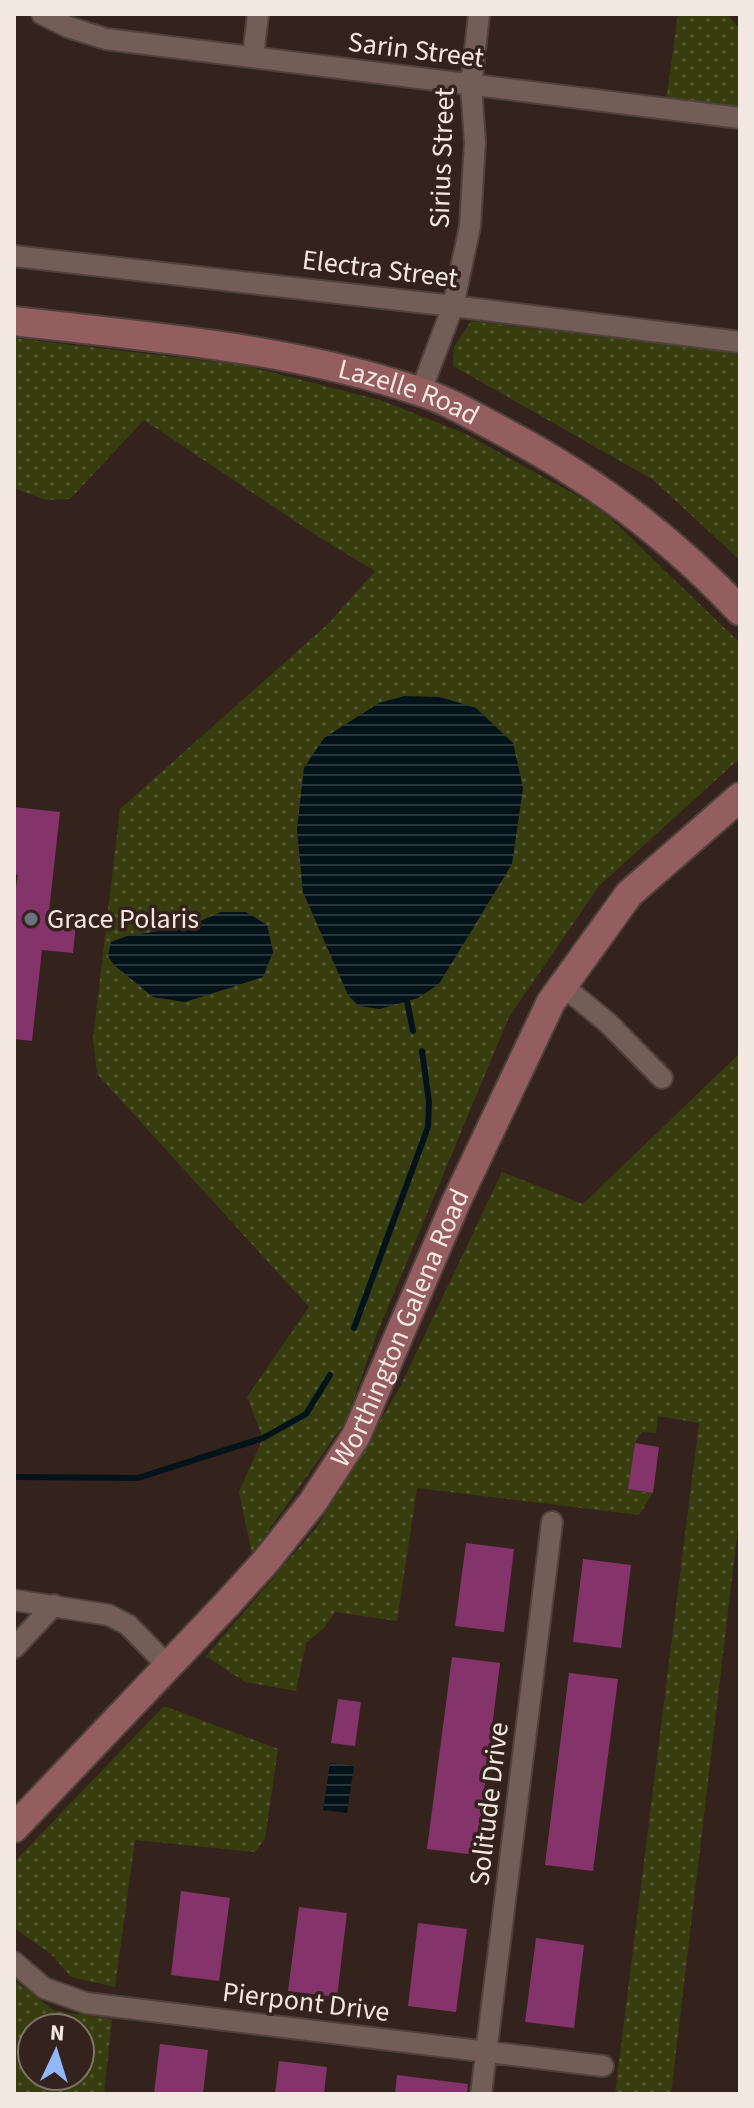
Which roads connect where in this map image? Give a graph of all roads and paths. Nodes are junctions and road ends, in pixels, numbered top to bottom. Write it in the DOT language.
graph roads {
  1 [pos="258,14"];
  2 [pos="479,14"];
  3 [pos="46,15"];
  4 [pos="253,57"];
  5 [pos="471,86"];
  6 [pos="740,118"];
  7 [pos="14,256"];
  8 [pos="453,306"];
  9 [pos="14,321"];
  10 [pos="740,342"];
  11 [pos="421,391"];
  12 [pos="740,611"];
  13 [pos="740,797"];
  14 [pos="562,985"];
  15 [pos="662,1078"];
  16 [pos="552,1522"];
  17 [pos="14,1600"];
  18 [pos="54,1605"];
  19 [pos="14,1648"];
  20 [pos="168,1666"];
  21 [pos="14,1828"];
  22 [pos="14,1962"];
  23 [pos="486,2052"];
  24 [pos="603,2066"];
  25 [pos="481,2094"];
  1 -- 4 [label="street"];
  2 -- 5 [label="street, Sirius Street"];
  3 -- 4 [label="street, Sarin Street"];
  4 -- 5 [label="street, Sarin Street"];
  5 -- 6 [label="street, Sarin Street"];
  5 -- 8 [label="street, Sirius Street"];
  7 -- 8 [label="street, Electra Street"];
  8 -- 10 [label="street, Electra Street"];
  8 -- 11 [label="street, Sirius Street"];
  9 -- 11 [label="street, Lazelle Road"];
  11 -- 12 [label="street, Lazelle Road"];
  13 -- 14 [label="street, Worthington Galena Road"];
  14 -- 15 [label="street"];
  14 -- 20 [label="street, Worthington Galena Road"];
  16 -- 23 [label="street, Solitude Drive"];
  17 -- 18 [label="street"];
  18 -- 19 [label="street"];
  18 -- 20 [label="street"];
  20 -- 21 [label="street, Worthington Galena Road"];
  22 -- 23 [label="street, Pierpont Drive"];
  23 -- 24 [label="street, Pierpont Drive"];
  23 -- 25 [label="street, Solitude Drive"];
}
